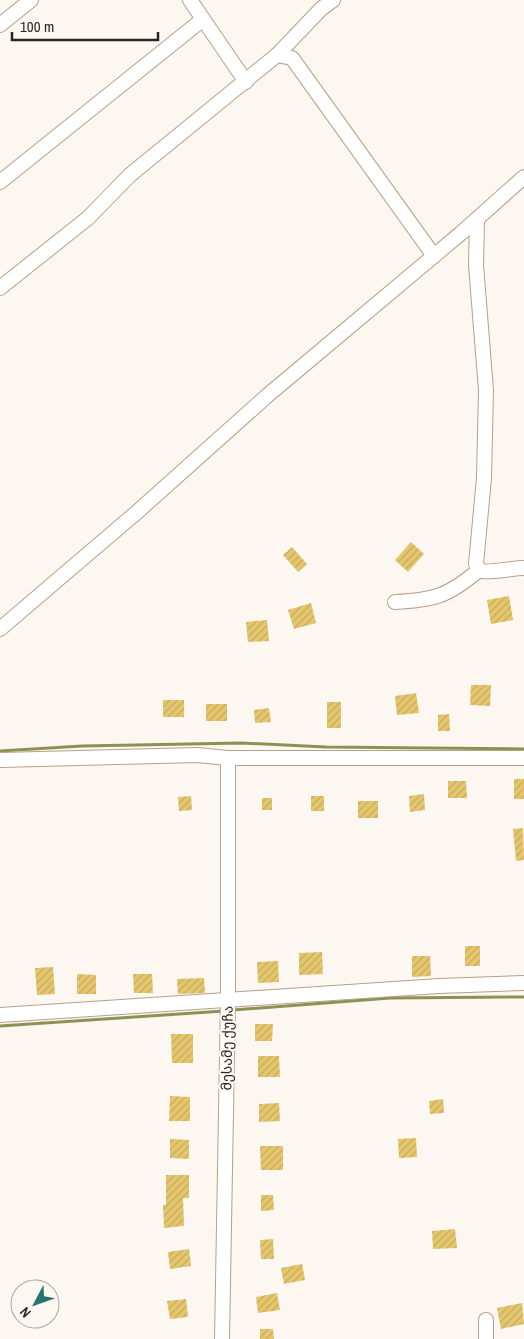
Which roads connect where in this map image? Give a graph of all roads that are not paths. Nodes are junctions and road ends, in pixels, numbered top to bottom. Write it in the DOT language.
graph roads {
  1 [pos="31,0"];
  2 [pos="190,0"];
  3 [pos="333,0"];
  4 [pos="202,20"];
  5 [pos="0,25"];
  6 [pos="277,55"];
  7 [pos="246,82"];
  8 [pos="524,177"];
  9 [pos="0,182"];
  10 [pos="477,220"];
  11 [pos="434,256"];
  12 [pos="0,288"];
  13 [pos="524,568"];
  14 [pos="479,570"];
  15 [pos="395,602"];
  16 [pos="0,629"];
  17 [pos="228,758"];
  18 [pos="524,758"];
  19 [pos="0,760"];
  20 [pos="524,983"];
  21 [pos="228,999"];
  22 [pos="0,1015"];
  23 [pos="486,1320"];
  24 [pos="222,1339"];
  25 [pos="486,1339"];
  1 -- 5 [label="street"];
  2 -- 4 [label="street"];
  3 -- 6 [label="street"];
  4 -- 7 [label="street"];
  4 -- 9 [label="street"];
  6 -- 7 [label="street"];
  6 -- 11 [label="street"];
  7 -- 12 [label="street"];
  8 -- 10 [label="street"];
  10 -- 11 [label="street"];
  10 -- 14 [label="street"];
  11 -- 16 [label="street"];
  13 -- 14 [label="street"];
  14 -- 15 [label="street"];
  17 -- 18 [label="street"];
  17 -- 19 [label="street"];
  17 -- 21 [label="street, მესამე ქუჩა"];
  20 -- 21 [label="street"];
  21 -- 22 [label="street"];
  21 -- 24 [label="street, მესამე ქუჩა"];
  23 -- 25 [label="street"];
}
